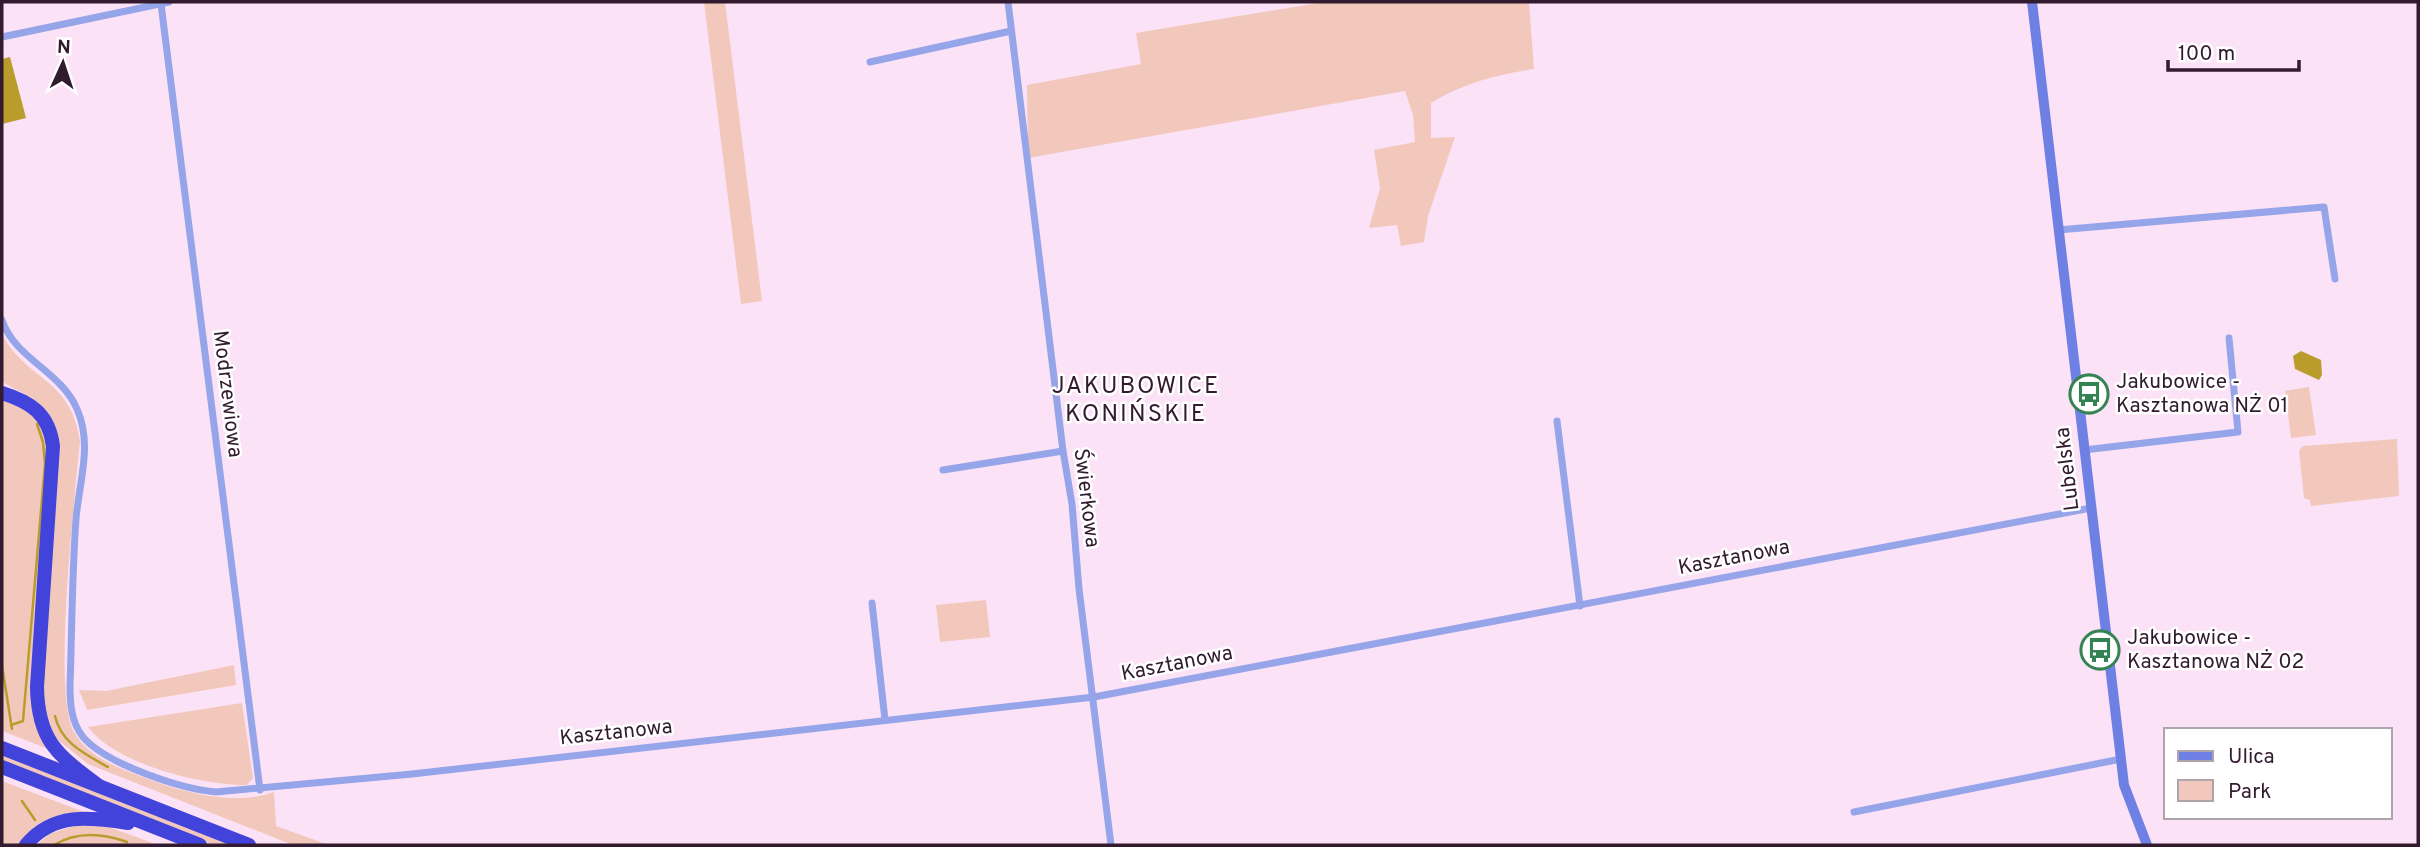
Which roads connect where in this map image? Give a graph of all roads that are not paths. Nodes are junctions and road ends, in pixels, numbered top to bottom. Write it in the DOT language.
graph roads {
  1 [pos="1007,2"];
  2 [pos="2032,2"];
  3 [pos="165,3"];
  4 [pos="1011,31"];
  5 [pos="2,37"];
  6 [pos="870,62"];
  7 [pos="2058,230"];
  8 [pos="2335,279"];
  9 [pos="2,320"];
  10 [pos="2229,338"];
  11 [pos="2,393"];
  12 [pos="1557,421"];
  13 [pos="2084,450"];
  14 [pos="1063,451"];
  15 [pos="943,470"];
  16 [pos="2091,508"];
  17 [pos="872,603"];
  18 [pos="1580,606"];
  19 [pos="1094,697"];
  20 [pos="886,720"];
  21 [pos="2,748"];
  22 [pos="2121,759"];
  23 [pos="2,767"];
  24 [pos="99,786"];
  25 [pos="260,789"];
  26 [pos="1854,812"];
  27 [pos="154,827"];
  28 [pos="26,845"];
  29 [pos="200,845"];
  30 [pos="249,845"];
  31 [pos="1111,845"];
  32 [pos="2147,845"];
  1 -- 4 [label="street, Świerkowa"];
  2 -- 7 [label="street, Lubelska"];
  3 -- 5 [label="street"];
  3 -- 25 [label="street, Modrzewiowa"];
  4 -- 6 [label="street"];
  4 -- 14 [label="street, Świerkowa"];
  7 -- 8 [label="street"];
  7 -- 13 [label="street, Lubelska"];
  9 -- 25 [label="street, Kasztanowa"];
  10 -- 13 [label="street"];
  11 -- 24 [label="highway"];
  12 -- 18 [label="street"];
  13 -- 16 [label="street, Lubelska"];
  14 -- 15 [label="street"];
  14 -- 19 [label="street, Świerkowa"];
  16 -- 18 [label="street, Kasztanowa"];
  16 -- 22 [label="street, Lubelska"];
  17 -- 20 [label="street"];
  18 -- 19 [label="street, Kasztanowa"];
  19 -- 20 [label="street, Kasztanowa"];
  19 -- 31 [label="street, Świerkowa"];
  20 -- 25 [label="street, Kasztanowa"];
  21 -- 24 [label="highway"];
  22 -- 26 [label="street"];
  22 -- 32 [label="street, Lubelska"];
  23 -- 27 [label="highway"];
  24 -- 30 [label="highway"];
  27 -- 28 [label="highway"];
  27 -- 29 [label="highway"];
}
